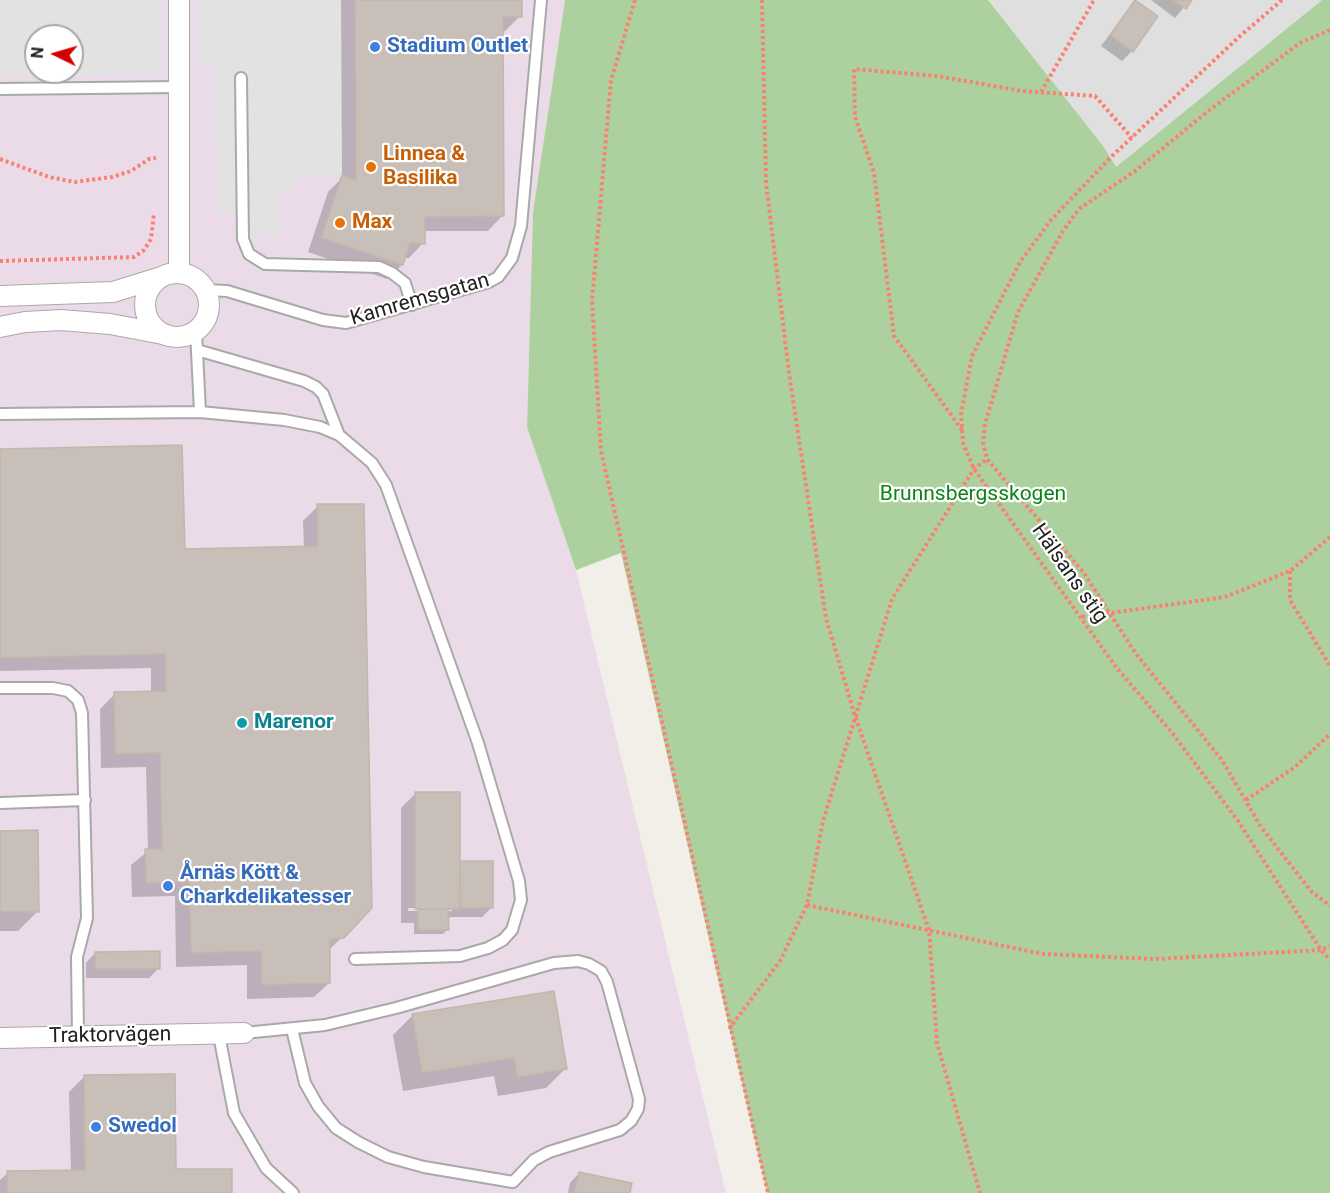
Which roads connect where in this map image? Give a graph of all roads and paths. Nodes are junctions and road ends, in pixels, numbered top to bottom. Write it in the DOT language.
graph roads {
  1 [pos="179,0"];
  2 [pos="541,0"];
  3 [pos="635,0"];
  4 [pos="762,0"];
  5 [pos="1094,0"];
  6 [pos="1282,0"];
  7 [pos="1330,30"];
  8 [pos="241,78"];
  9 [pos="180,87"];
  10 [pos="0,89"];
  11 [pos="1041,92"];
  12 [pos="1132,138"];
  13 [pos="156,146"];
  14 [pos="156,158"];
  15 [pos="0,159"];
  16 [pos="156,169"];
  17 [pos="155,203"];
  18 [pos="0,261"];
  19 [pos="179,272"];
  20 [pos="158,278"];
  21 [pos="206,290"];
  22 [pos="0,296"];
  23 [pos="412,305"];
  24 [pos="0,327"];
  25 [pos="164,334"];
  26 [pos="196,341"];
  27 [pos="200,412"];
  28 [pos="0,414"];
  29 [pos="962,431"];
  30 [pos="339,435"];
  31 [pos="987,459"];
  32 [pos="974,469"];
  33 [pos="1330,537"];
  34 [pos="1290,571"];
  35 [pos="1108,611"];
  36 [pos="1082,617"];
  37 [pos="1330,666"];
  38 [pos="0,688"];
  39 [pos="855,716"];
  40 [pos="1330,734"];
  41 [pos="86,800"];
  42 [pos="1246,800"];
  43 [pos="0,803"];
  44 [pos="807,905"];
  45 [pos="1330,906"];
  46 [pos="929,930"];
  47 [pos="1330,946"];
  48 [pos="1321,950"];
  49 [pos="355,959"];
  50 [pos="1330,960"];
  51 [pos="292,1029"];
  52 [pos="729,1030"];
  53 [pos="244,1033"];
  54 [pos="219,1035"];
  55 [pos="78,1036"];
  56 [pos="0,1038"];
  57 [pos="293,1193"];
  58 [pos="768,1193"];
  59 [pos="980,1193"];
  1 -- 9 [label="street"];
  2 -- 23 [label="lane, Kamremsgatan"];
  3 -- 52 [label="path"];
  4 -- 39 [label="path"];
  5 -- 11 [label="path"];
  6 -- 12 [label="path, Hälsans stig"];
  7 -- 31 [label="path"];
  8 -- 23 [label="lane"];
  9 -- 10 [label="lane"];
  9 -- 19 [label="street"];
  11 -- 12 [label="path"];
  11 -- 29 [label="path"];
  12 -- 29 [label="path, Hälsans stig"];
  13 -- 14 [label="path"];
  14 -- 15 [label="path"];
  14 -- 16 [label="path"];
  17 -- 18 [label="path"];
  19 -- 20 [label="street"];
  19 -- 21 [label="street"];
  20 -- 22 [label="street"];
  20 -- 25 [label="street"];
  21 -- 23 [label="lane, Kamremsgatan"];
  21 -- 26 [label="street"];
  24 -- 25 [label="street"];
  25 -- 26 [label="street"];
  26 -- 27 [label="lane"];
  26 -- 30 [label="lane"];
  27 -- 28 [label="lane"];
  27 -- 30 [label="lane"];
  29 -- 32 [label="path, Hälsans stig"];
  30 -- 49 [label="lane"];
  31 -- 32 [label="path"];
  31 -- 35 [label="path"];
  32 -- 36 [label="path, Hälsans stig"];
  32 -- 39 [label="path"];
  33 -- 34 [label="path"];
  34 -- 35 [label="path"];
  34 -- 37 [label="path"];
  35 -- 36 [label="path"];
  35 -- 42 [label="path"];
  36 -- 48 [label="path, Hälsans stig"];
  38 -- 41 [label="lane"];
  39 -- 44 [label="path"];
  39 -- 46 [label="path"];
  40 -- 42 [label="path"];
  41 -- 43 [label="lane"];
  41 -- 55 [label="lane"];
  42 -- 45 [label="path"];
  44 -- 46 [label="path"];
  44 -- 52 [label="path"];
  46 -- 48 [label="path"];
  46 -- 59 [label="path"];
  47 -- 48 [label="path"];
  48 -- 50 [label="path, Hälsans stig"];
  51 -- 51 [label="lane"];
  51 -- 53 [label="lane"];
  52 -- 58 [label="path"];
  53 -- 54 [label="street, Traktorvägen"];
  54 -- 55 [label="street, Traktorvägen"];
  54 -- 57 [label="lane"];
  55 -- 56 [label="street, Traktorvägen"];
}
